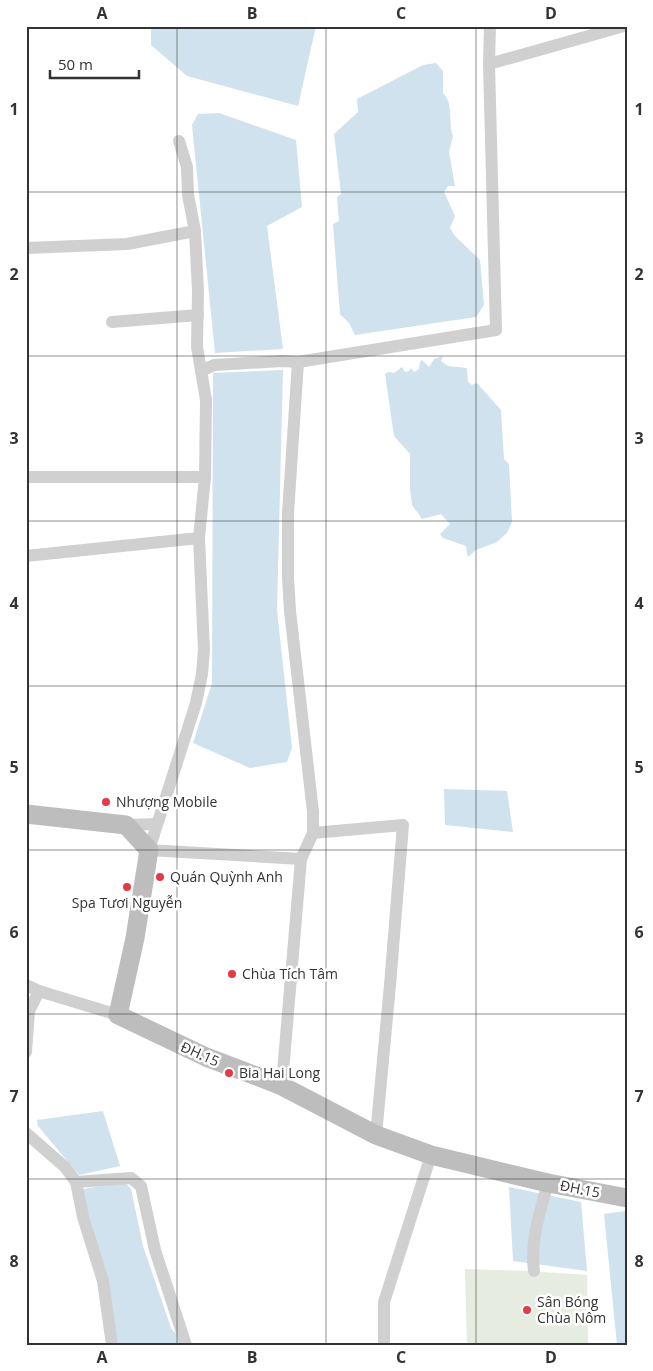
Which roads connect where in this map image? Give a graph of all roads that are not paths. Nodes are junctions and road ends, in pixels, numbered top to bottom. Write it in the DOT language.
graph roads {
  1 [pos="490,26"];
  2 [pos="624,26"];
  3 [pos="489,64"];
  4 [pos="179,141"];
  5 [pos="195,231"];
  6 [pos="26,248"];
  7 [pos="198,316"];
  8 [pos="112,322"];
  9 [pos="298,362"];
  10 [pos="201,371"];
  11 [pos="205,476"];
  12 [pos="26,477"];
  13 [pos="199,538"];
  14 [pos="26,556"];
  15 [pos="26,814"];
  16 [pos="126,824"];
  17 [pos="157,824"];
  18 [pos="312,834"];
  19 [pos="149,850"];
  20 [pos="301,859"];
  21 [pos="26,985"];
  22 [pos="39,991"];
  23 [pos="118,1015"];
  24 [pos="26,1052"];
  25 [pos="280,1086"];
  26 [pos="26,1133"];
  27 [pos="376,1135"];
  28 [pos="431,1155"];
  29 [pos="80,1182"];
  30 [pos="547,1186"];
  31 [pos="627,1198"];
  32 [pos="534,1271"];
  33 [pos="112,1345"];
  34 [pos="186,1345"];
  35 [pos="384,1345"];
  1 -- 3 [label="street"];
  2 -- 3 [label="street"];
  3 -- 9 [label="street"];
  4 -- 5 [label="street"];
  5 -- 6 [label="street"];
  5 -- 7 [label="street"];
  7 -- 8 [label="street"];
  7 -- 10 [label="street"];
  9 -- 10 [label="street"];
  9 -- 18 [label="street"];
  10 -- 11 [label="street"];
  11 -- 12 [label="street"];
  11 -- 13 [label="street"];
  13 -- 14 [label="street"];
  13 -- 17 [label="street"];
  15 -- 16 [label="main road"];
  16 -- 17 [label="street"];
  16 -- 19 [label="main road"];
  17 -- 19 [label="street"];
  18 -- 20 [label="street"];
  18 -- 27 [label="street"];
  19 -- 20 [label="street"];
  19 -- 23 [label="main road"];
  20 -- 25 [label="street"];
  21 -- 22 [label="street"];
  22 -- 23 [label="street"];
  22 -- 24 [label="street"];
  23 -- 25 [label="main road, ĐH.15 / ĐH.15"];
  25 -- 27 [label="main road, ĐH.15 / ĐH.15"];
  26 -- 29 [label="street"];
  27 -- 28 [label="main road, ĐH.15 / ĐH.15"];
  28 -- 30 [label="main road, ĐH.15 / ĐH.15"];
  28 -- 35 [label="street"];
  29 -- 33 [label="street"];
  29 -- 34 [label="street"];
  30 -- 31 [label="main road, ĐH.15 / ĐH.15"];
  30 -- 32 [label="street"];
}
